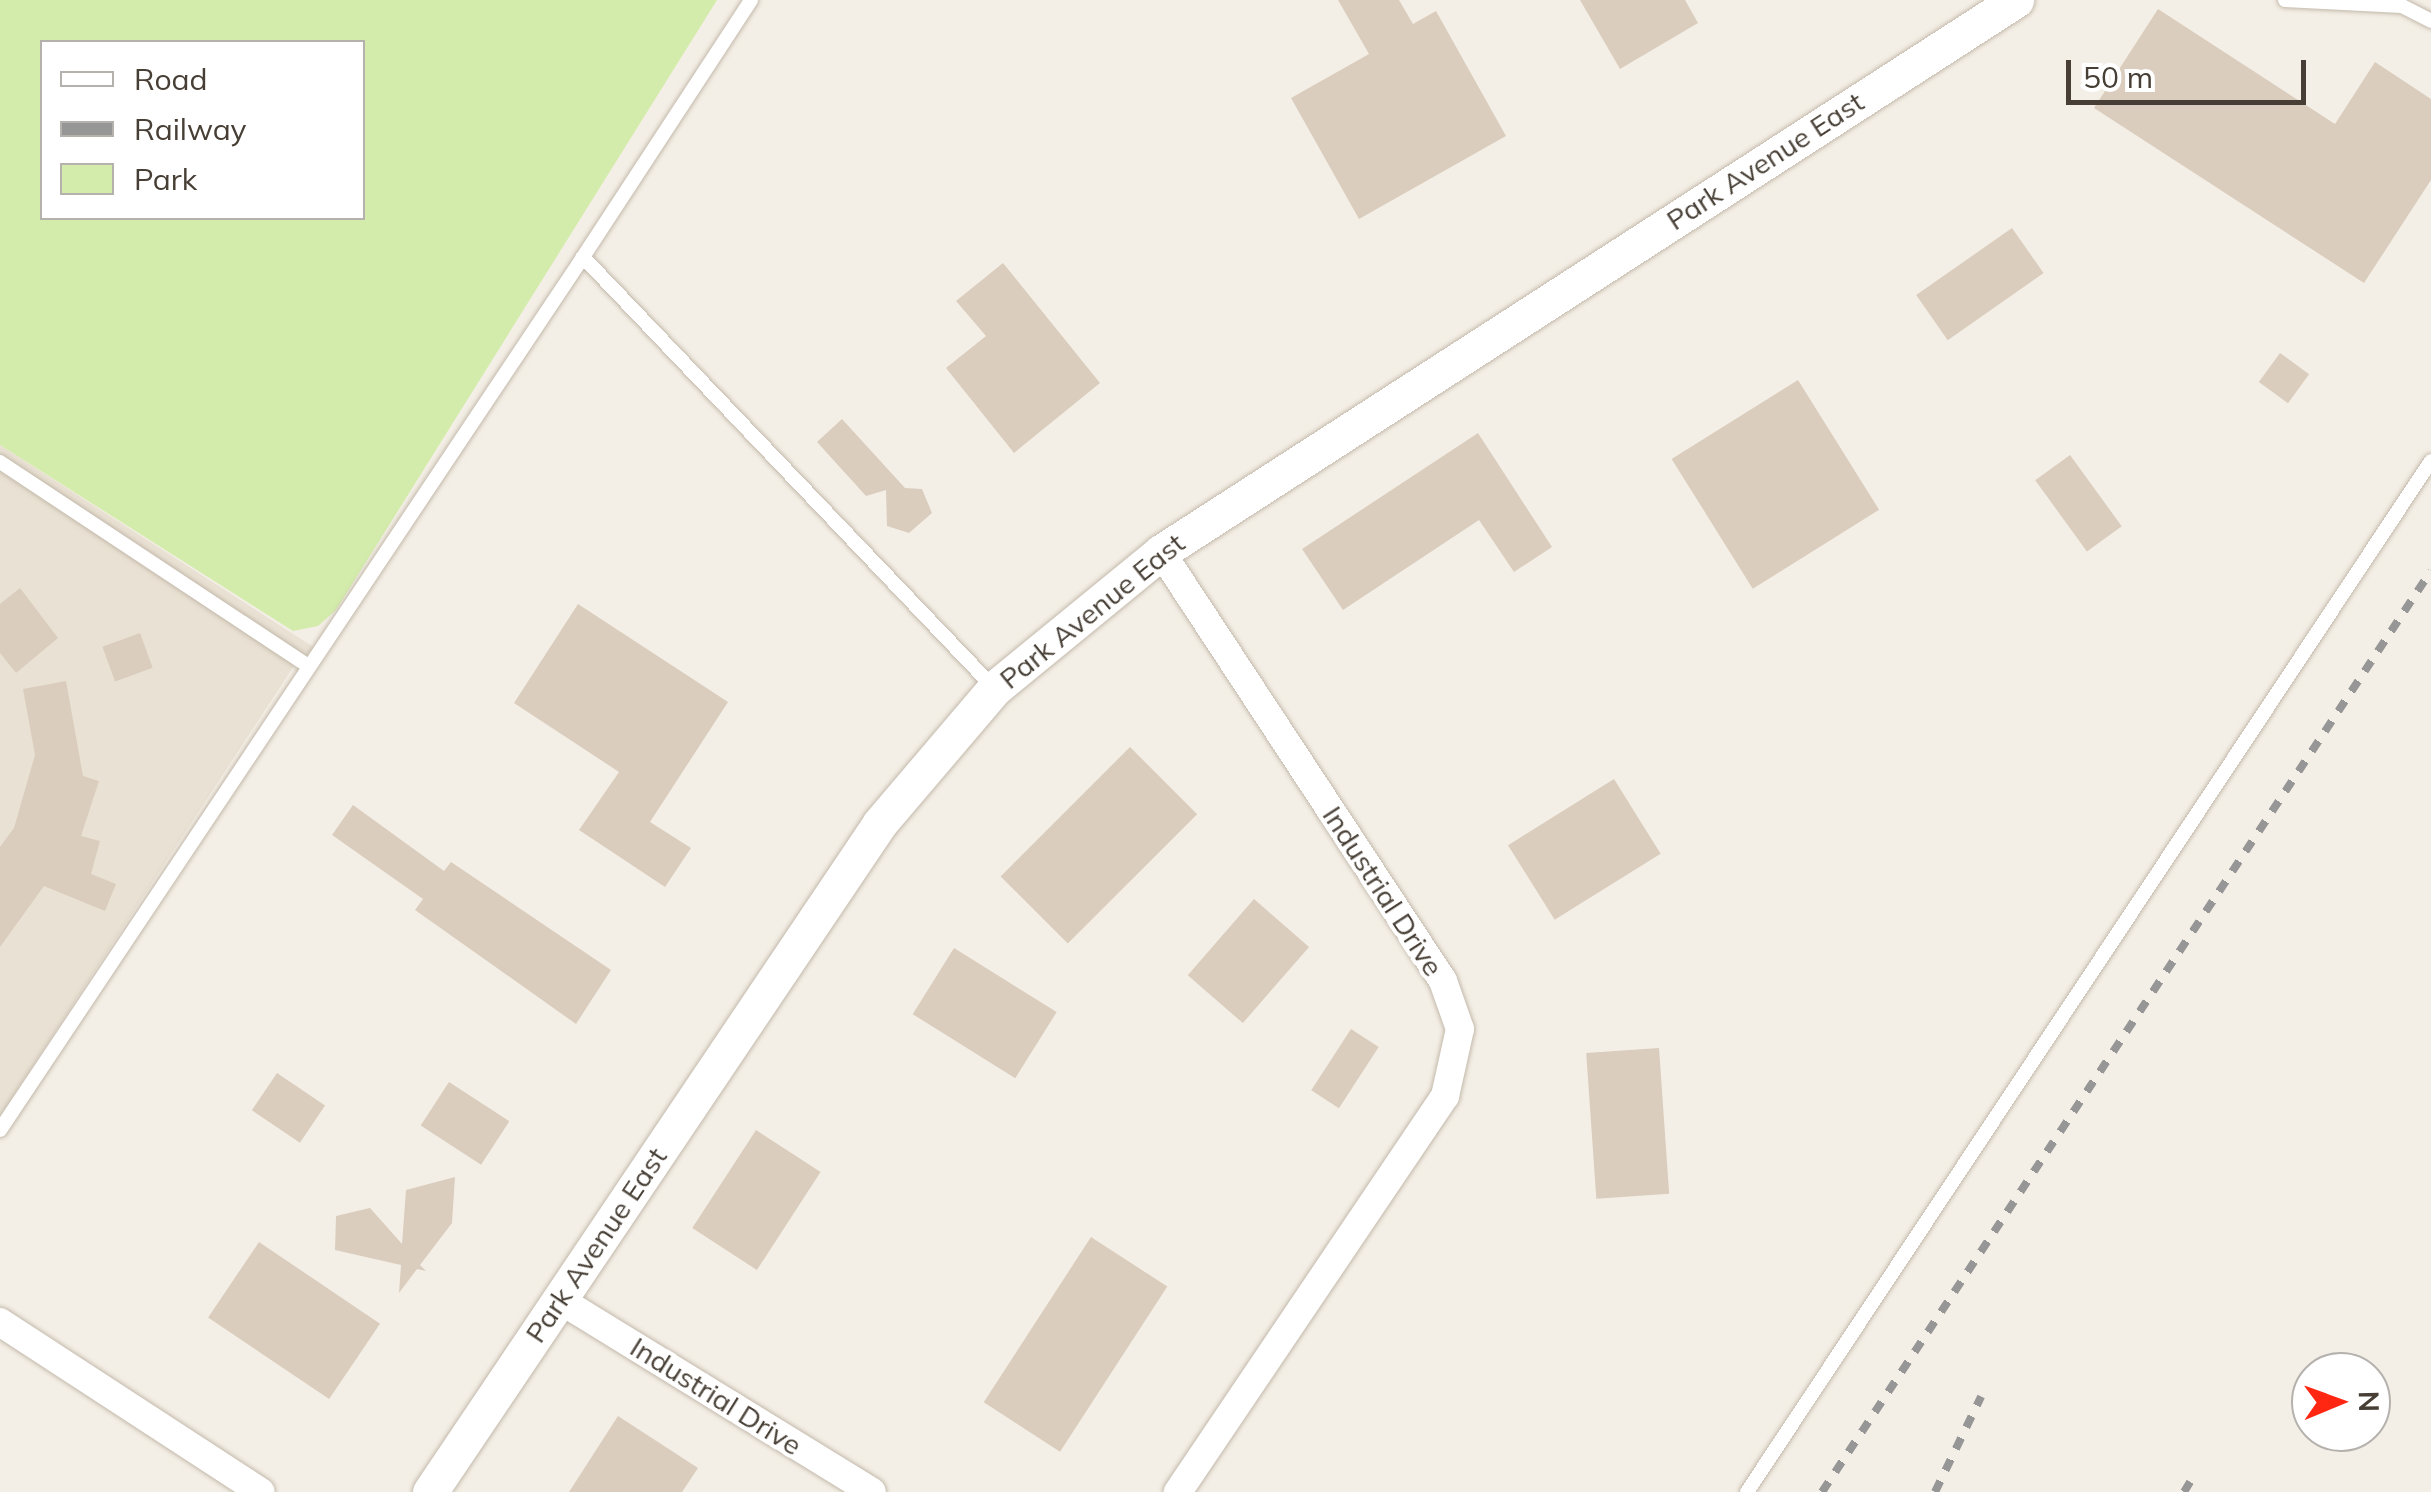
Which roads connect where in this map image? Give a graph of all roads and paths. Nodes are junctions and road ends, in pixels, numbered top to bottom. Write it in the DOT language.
graph roads {
  1 [pos="752,0"];
  2 [pos="2016,0"];
  3 [pos="2285,0"];
  4 [pos="2431,21"];
  5 [pos="582,257"];
  6 [pos="2431,461"];
  7 [pos="0,462"];
  8 [pos="1161,552"];
  9 [pos="308,666"];
  10 [pos="995,688"];
  11 [pos="0,1130"];
  12 [pos="560,1300"];
  13 [pos="0,1322"];
  14 [pos="261,1492"];
  15 [pos="430,1492"];
  16 [pos="872,1492"];
  17 [pos="1178,1492"];
  18 [pos="1746,1492"];
  1 -- 5 [label="lane"];
  2 -- 8 [label="street, Park Avenue East"];
  3 -- 4 [label="lane"];
  5 -- 9 [label="lane"];
  5 -- 10 [label="lane"];
  6 -- 18 [label="lane"];
  7 -- 9 [label="lane"];
  8 -- 10 [label="street, Park Avenue East"];
  8 -- 17 [label="street, Industrial Drive"];
  9 -- 11 [label="lane"];
  10 -- 12 [label="street, Park Avenue East"];
  12 -- 15 [label="street, Park Avenue East"];
  12 -- 16 [label="street, Industrial Drive"];
  13 -- 14 [label="street"];
}
